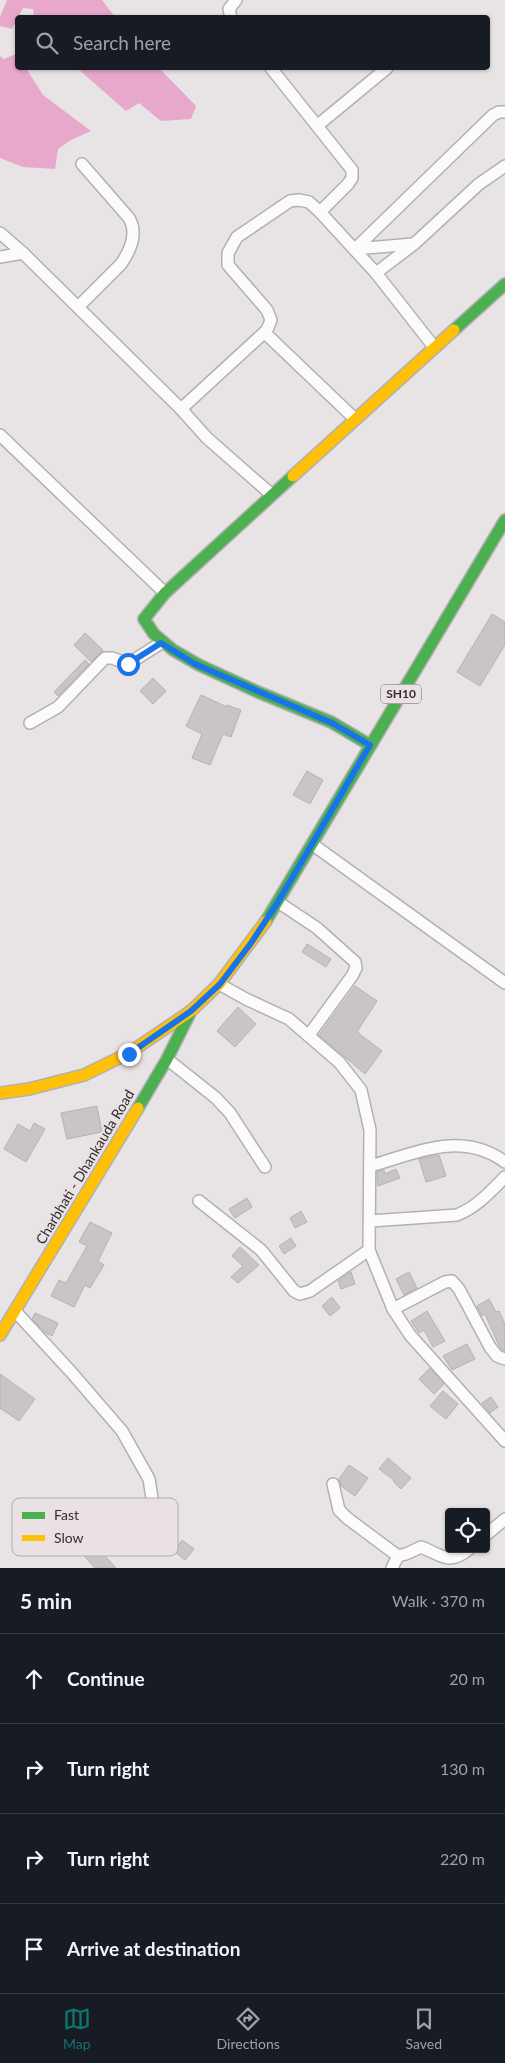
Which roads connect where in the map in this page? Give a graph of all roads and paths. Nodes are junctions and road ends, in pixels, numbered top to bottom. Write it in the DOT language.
graph roads {
  1 [pos="236,0"];
  2 [pos="230,15"];
  3 [pos="273,70"];
  4 [pos="385,70"];
  5 [pos="503,109"];
  6 [pos="318,125"];
  7 [pos="82,164"];
  8 [pos="505,166"];
  9 [pos="320,212"];
  10 [pos="0,233"];
  11 [pos="414,244"];
  12 [pos="355,249"];
  13 [pos="23,253"];
  14 [pos="0,257"];
  15 [pos="376,273"];
  16 [pos="505,284"];
  17 [pos="78,308"];
  18 [pos="265,333"];
  19 [pos="434,347"];
  20 [pos="181,409"];
  21 [pos="356,419"];
  22 [pos="0,435"];
  23 [pos="272,495"];
  24 [pos="505,520"];
  25 [pos="165,593"];
  26 [pos="161,643"];
  27 [pos="30,723"];
  28 [pos="370,745"];
  29 [pos="312,844"];
  30 [pos="281,898"];
  31 [pos="504,980"];
  32 [pos="220,984"];
  33 [pos="191,1011"];
  34 [pos="309,1035"];
  35 [pos="167,1059"];
  36 [pos="0,1092"];
  37 [pos="505,1162"];
  38 [pos="370,1166"];
  39 [pos="266,1167"];
  40 [pos="505,1177"];
  41 [pos="199,1201"];
  42 [pos="370,1220"];
  43 [pos="369,1250"];
  44 [pos="393,1309"];
  45 [pos="15,1311"];
  46 [pos="0,1335"];
  47 [pos="505,1359"];
  48 [pos="505,1441"];
  49 [pos="333,1484"];
  50 [pos="152,1498"];
  51 [pos="505,1519"];
  52 [pos="490,1532"];
  53 [pos="464,1553"];
  54 [pos="398,1556"];
  55 [pos="453,1563"];
  56 [pos="392,1568"];
  1 -- 2 [label="street"];
  3 -- 6 [label="street"];
  4 -- 6 [label="street"];
  5 -- 12 [label="street"];
  6 -- 9 [label="street"];
  7 -- 17 [label="street"];
  8 -- 11 [label="street"];
  9 -- 12 [label="street"];
  9 -- 18 [label="street"];
  10 -- 13 [label="street"];
  11 -- 12 [label="street"];
  11 -- 15 [label="street"];
  12 -- 15 [label="street"];
  13 -- 14 [label="street"];
  13 -- 17 [label="street"];
  15 -- 19 [label="street"];
  16 -- 19 [label="street"];
  17 -- 20 [label="street"];
  18 -- 20 [label="street"];
  18 -- 21 [label="street"];
  19 -- 21 [label="street"];
  20 -- 23 [label="street"];
  21 -- 23 [label="street"];
  22 -- 25 [label="street"];
  23 -- 25 [label="street"];
  24 -- 28 [label="street, SH10"];
  25 -- 26 [label="street"];
  26 -- 27 [label="street"];
  26 -- 28 [label="street"];
  28 -- 29 [label="street, SH10"];
  29 -- 30 [label="street, SH10"];
  29 -- 31 [label="street"];
  30 -- 32 [label="street, SH10"];
  30 -- 34 [label="street"];
  32 -- 33 [label="street, SH10"];
  32 -- 34 [label="street"];
  33 -- 35 [label="street, Charbhati - Dhankauda Road"];
  33 -- 36 [label="street, SH10"];
  34 -- 38 [label="street"];
  35 -- 39 [label="street"];
  35 -- 45 [label="street, Charbhati - Dhankauda Road"];
  37 -- 38 [label="street"];
  38 -- 42 [label="street"];
  40 -- 42 [label="street"];
  41 -- 43 [label="street"];
  42 -- 43 [label="street"];
  43 -- 44 [label="street"];
  44 -- 47 [label="street"];
  44 -- 48 [label="street"];
  45 -- 46 [label="street, Charbhati - Dhankauda Road"];
  45 -- 50 [label="street"];
  49 -- 54 [label="street"];
  51 -- 52 [label="street"];
  53 -- 55 [label="street"];
  54 -- 55 [label="street"];
  54 -- 56 [label="street"];
}
